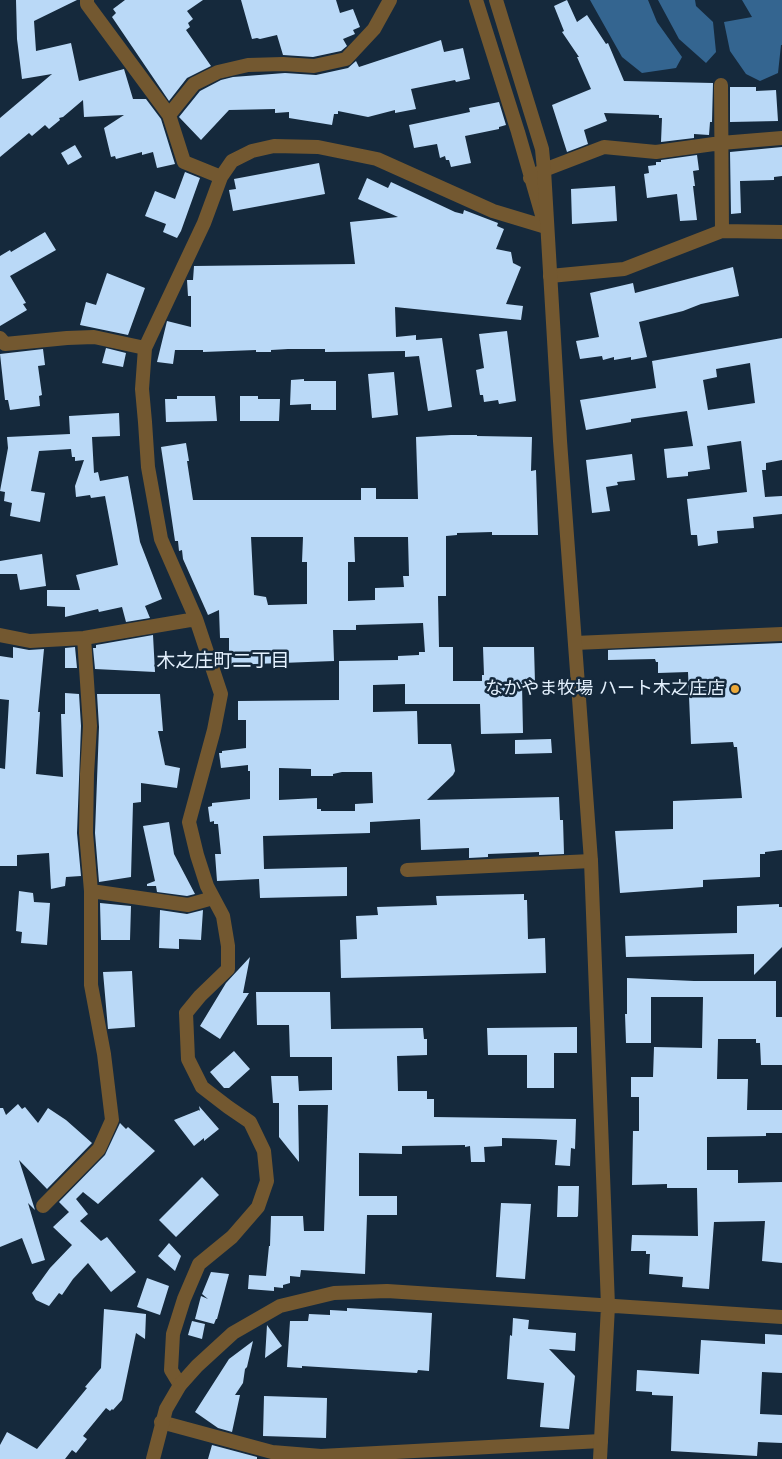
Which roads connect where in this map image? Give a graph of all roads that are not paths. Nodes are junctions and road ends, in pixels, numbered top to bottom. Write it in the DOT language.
graph roads {
  1 [pos="87,0"];
  2 [pos="390,0"];
  3 [pos="476,0"];
  4 [pos="496,0"];
  5 [pos="721,85"];
  6 [pos="170,115"];
  7 [pos="782,138"];
  8 [pos="721,143"];
  9 [pos="544,170"];
  10 [pos="220,177"];
  11 [pos="530,178"];
  12 [pos="546,227"];
  13 [pos="722,231"];
  14 [pos="782,232"];
  15 [pos="550,276"];
  16 [pos="0,338"];
  17 [pos="145,348"];
  18 [pos="196,618"];
  19 [pos="782,634"];
  20 [pos="0,635"];
  21 [pos="84,638"];
  22 [pos="575,643"];
  23 [pos="591,861"];
  24 [pos="407,870"];
  25 [pos="91,891"];
  26 [pos="213,898"];
  27 [pos="43,1206"];
  28 [pos="608,1306"];
  29 [pos="782,1317"];
  30 [pos="180,1385"];
  31 [pos="161,1422"];
  32 [pos="601,1441"];
  33 [pos="321,1458"];
  34 [pos="152,1459"];
  35 [pos="600,1459"];
  1 -- 6 [label="street"];
  2 -- 6 [label="street"];
  3 -- 11 [label="street"];
  4 -- 9 [label="street"];
  5 -- 8 [label="street"];
  6 -- 10 [label="street"];
  7 -- 8 [label="street"];
  8 -- 9 [label="street"];
  8 -- 13 [label="street"];
  9 -- 11 [label="street"];
  9 -- 12 [label="street"];
  10 -- 12 [label="street"];
  10 -- 17 [label="street"];
  11 -- 12 [label="street"];
  12 -- 15 [label="street"];
  13 -- 14 [label="street"];
  13 -- 15 [label="street"];
  15 -- 22 [label="street"];
  16 -- 17 [label="street"];
  17 -- 18 [label="street"];
  18 -- 21 [label="street"];
  18 -- 26 [label="street"];
  19 -- 22 [label="street"];
  20 -- 21 [label="street"];
  21 -- 25 [label="street"];
  22 -- 23 [label="street"];
  23 -- 24 [label="street"];
  23 -- 28 [label="street"];
  25 -- 26 [label="street"];
  25 -- 27 [label="street"];
  26 -- 30 [label="street"];
  28 -- 29 [label="street"];
  28 -- 30 [label="street"];
  28 -- 32 [label="street"];
  30 -- 31 [label="street"];
  31 -- 33 [label="street"];
  31 -- 34 [label="street"];
  32 -- 33 [label="street"];
  32 -- 35 [label="street"];
}
